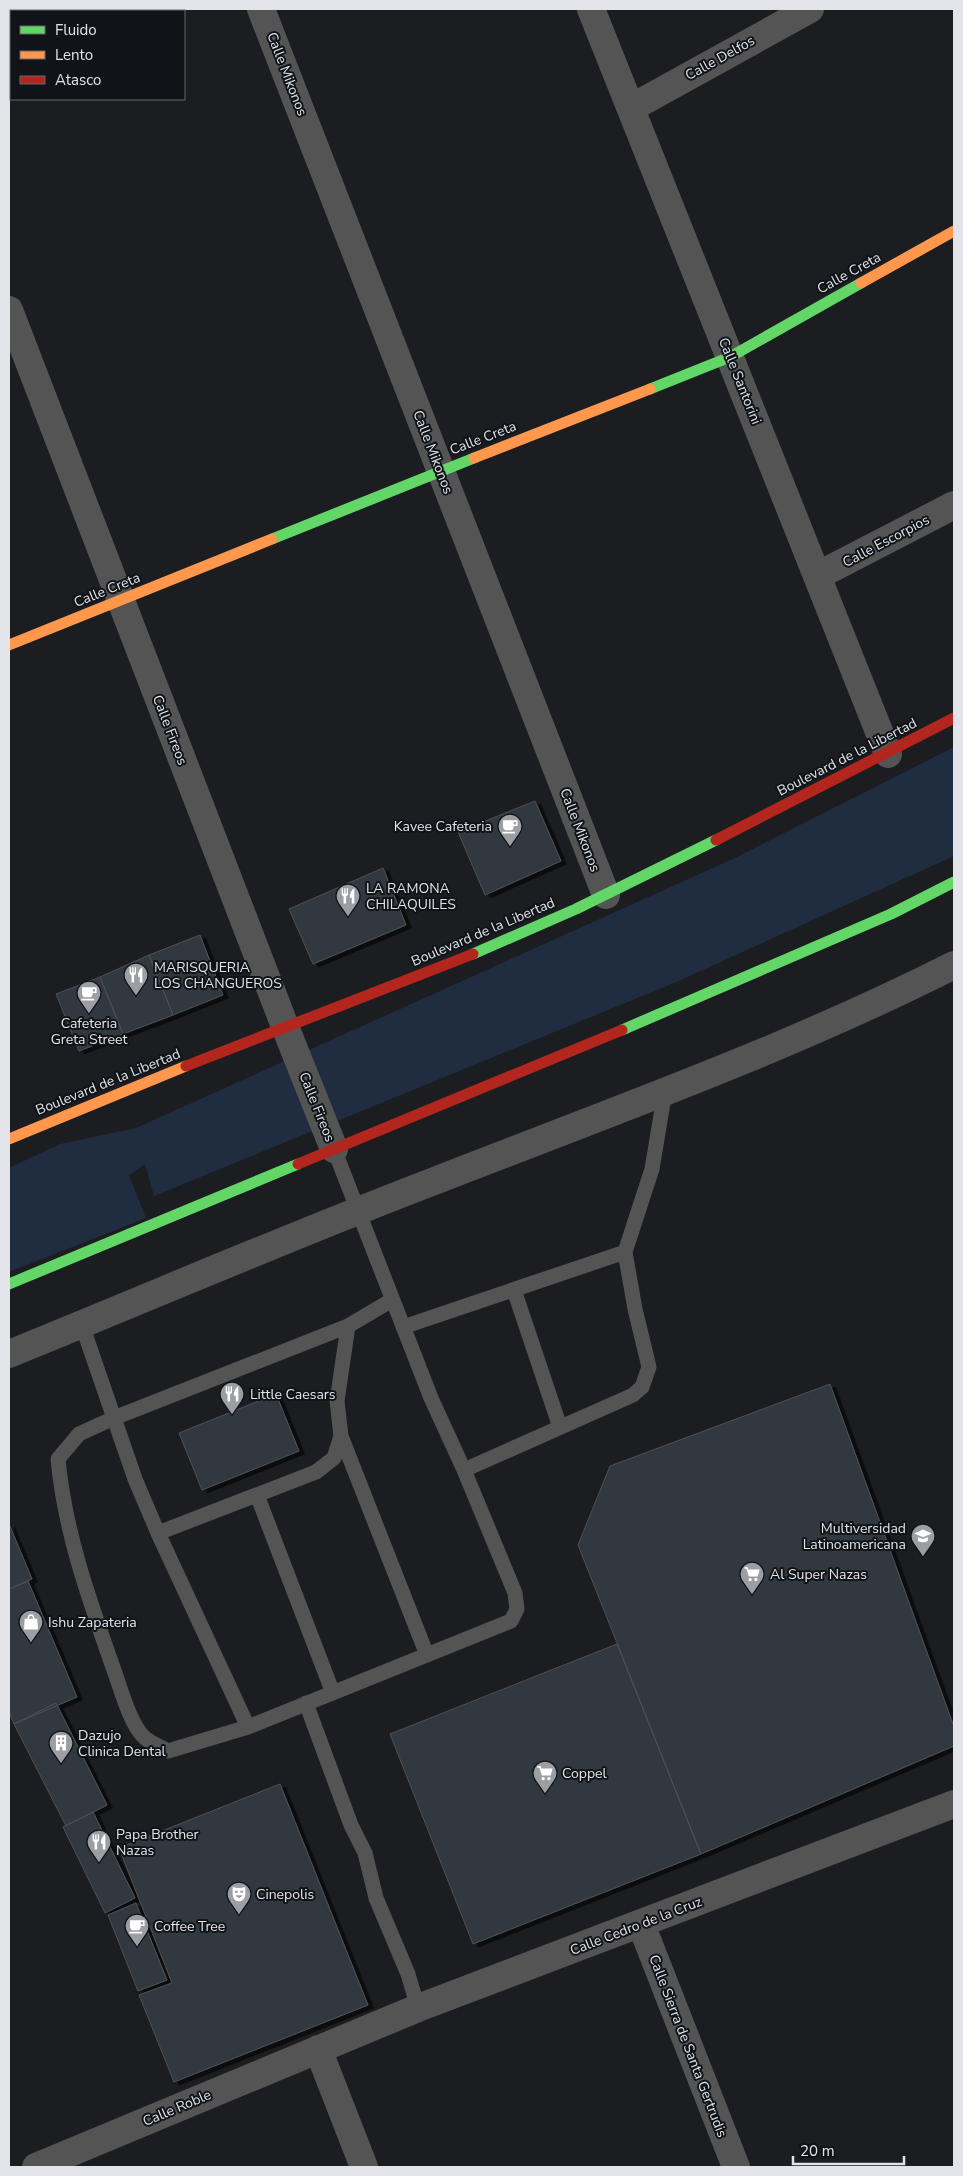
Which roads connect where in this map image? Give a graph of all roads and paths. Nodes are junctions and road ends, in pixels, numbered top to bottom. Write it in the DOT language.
graph roads {
  1 [pos="261,9"];
  2 [pos="591,9"];
  3 [pos="810,9"];
  4 [pos="631,108"];
  5 [pos="954,231"];
  6 [pos="9,310"];
  7 [pos="730,357"];
  8 [pos="441,471"];
  9 [pos="954,505"];
  10 [pos="818,576"];
  11 [pos="120,601"];
  12 [pos="9,645"];
  13 [pos="954,718"];
  14 [pos="888,754"];
  15 [pos="954,882"];
  16 [pos="606,895"];
  17 [pos="954,965"];
  18 [pos="286,1029"];
  19 [pos="665,1091"];
  20 [pos="9,1139"];
  21 [pos="334,1149"];
  22 [pos="358,1210"];
  23 [pos="625,1252"];
  24 [pos="9,1284"];
  25 [pos="514,1290"];
  26 [pos="392,1300"];
  27 [pos="82,1324"];
  28 [pos="348,1326"];
  29 [pos="403,1327"];
  30 [pos="9,1354"];
  31 [pos="114,1418"];
  32 [pos="560,1427"];
  33 [pos="340,1436"];
  34 [pos="464,1470"];
  35 [pos="257,1495"];
  36 [pos="158,1534"];
  37 [pos="427,1655"];
  38 [pos="333,1693"];
  39 [pos="306,1703"];
  40 [pos="248,1727"];
  41 [pos="954,1804"];
  42 [pos="641,1924"];
  43 [pos="418,2008"];
  44 [pos="318,2049"];
  45 [pos="36,2167"];
  46 [pos="364,2167"];
  47 [pos="736,2167"];
  1 -- 8 [label="street, Calle Mikonos"];
  2 -- 4 [label="street, Calle Santorini"];
  3 -- 4 [label="street, Calle Delfos"];
  4 -- 7 [label="street, Calle Santorini"];
  5 -- 7 [label="main road, Calle Creta"];
  6 -- 11 [label="street, Calle Fireos"];
  7 -- 8 [label="main road, Calle Creta"];
  7 -- 10 [label="street, Calle Santorini"];
  8 -- 11 [label="main road, Calle Creta"];
  8 -- 16 [label="street, Calle Mikonos"];
  9 -- 10 [label="street, Calle Escorpios"];
  10 -- 14 [label="street, Calle Santorini"];
  11 -- 12 [label="main road, Calle Creta"];
  11 -- 18 [label="street, Calle Fireos"];
  13 -- 14 [label="main road, Boulevard de la Libertad"];
  14 -- 16 [label="main road, Boulevard de la Libertad"];
  15 -- 21 [label="main road"];
  16 -- 18 [label="main road, Boulevard de la Libertad"];
  17 -- 19 [label="street"];
  18 -- 20 [label="main road, Boulevard de la Libertad"];
  18 -- 21 [label="street, Calle Fireos"];
  19 -- 22 [label="street"];
  19 -- 23 [label="lane"];
  21 -- 22 [label="lane"];
  21 -- 24 [label="main road"];
  22 -- 26 [label="lane"];
  22 -- 27 [label="street"];
  23 -- 25 [label="lane"];
  23 -- 32 [label="lane"];
  25 -- 29 [label="lane"];
  25 -- 32 [label="lane"];
  26 -- 28 [label="lane"];
  26 -- 29 [label="lane"];
  27 -- 30 [label="street"];
  27 -- 31 [label="lane"];
  28 -- 31 [label="lane"];
  28 -- 33 [label="lane"];
  29 -- 34 [label="lane"];
  31 -- 36 [label="lane"];
  31 -- 40 [label="lane"];
  32 -- 34 [label="lane"];
  33 -- 35 [label="lane"];
  33 -- 37 [label="lane"];
  34 -- 37 [label="lane"];
  35 -- 36 [label="lane"];
  35 -- 38 [label="lane"];
  36 -- 40 [label="lane"];
  37 -- 38 [label="lane"];
  38 -- 39 [label="lane"];
  39 -- 40 [label="lane"];
  39 -- 43 [label="lane"];
  41 -- 42 [label="street, Calle Cedro de la Cruz"];
  42 -- 43 [label="street, Calle Cedro de la Cruz"];
  42 -- 47 [label="street, Calle Sierra de Santa Gertrudis"];
  43 -- 44 [label="street, Calle Cedro de la Cruz"];
  44 -- 45 [label="street, Calle Roble"];
  44 -- 46 [label="street"];
}
